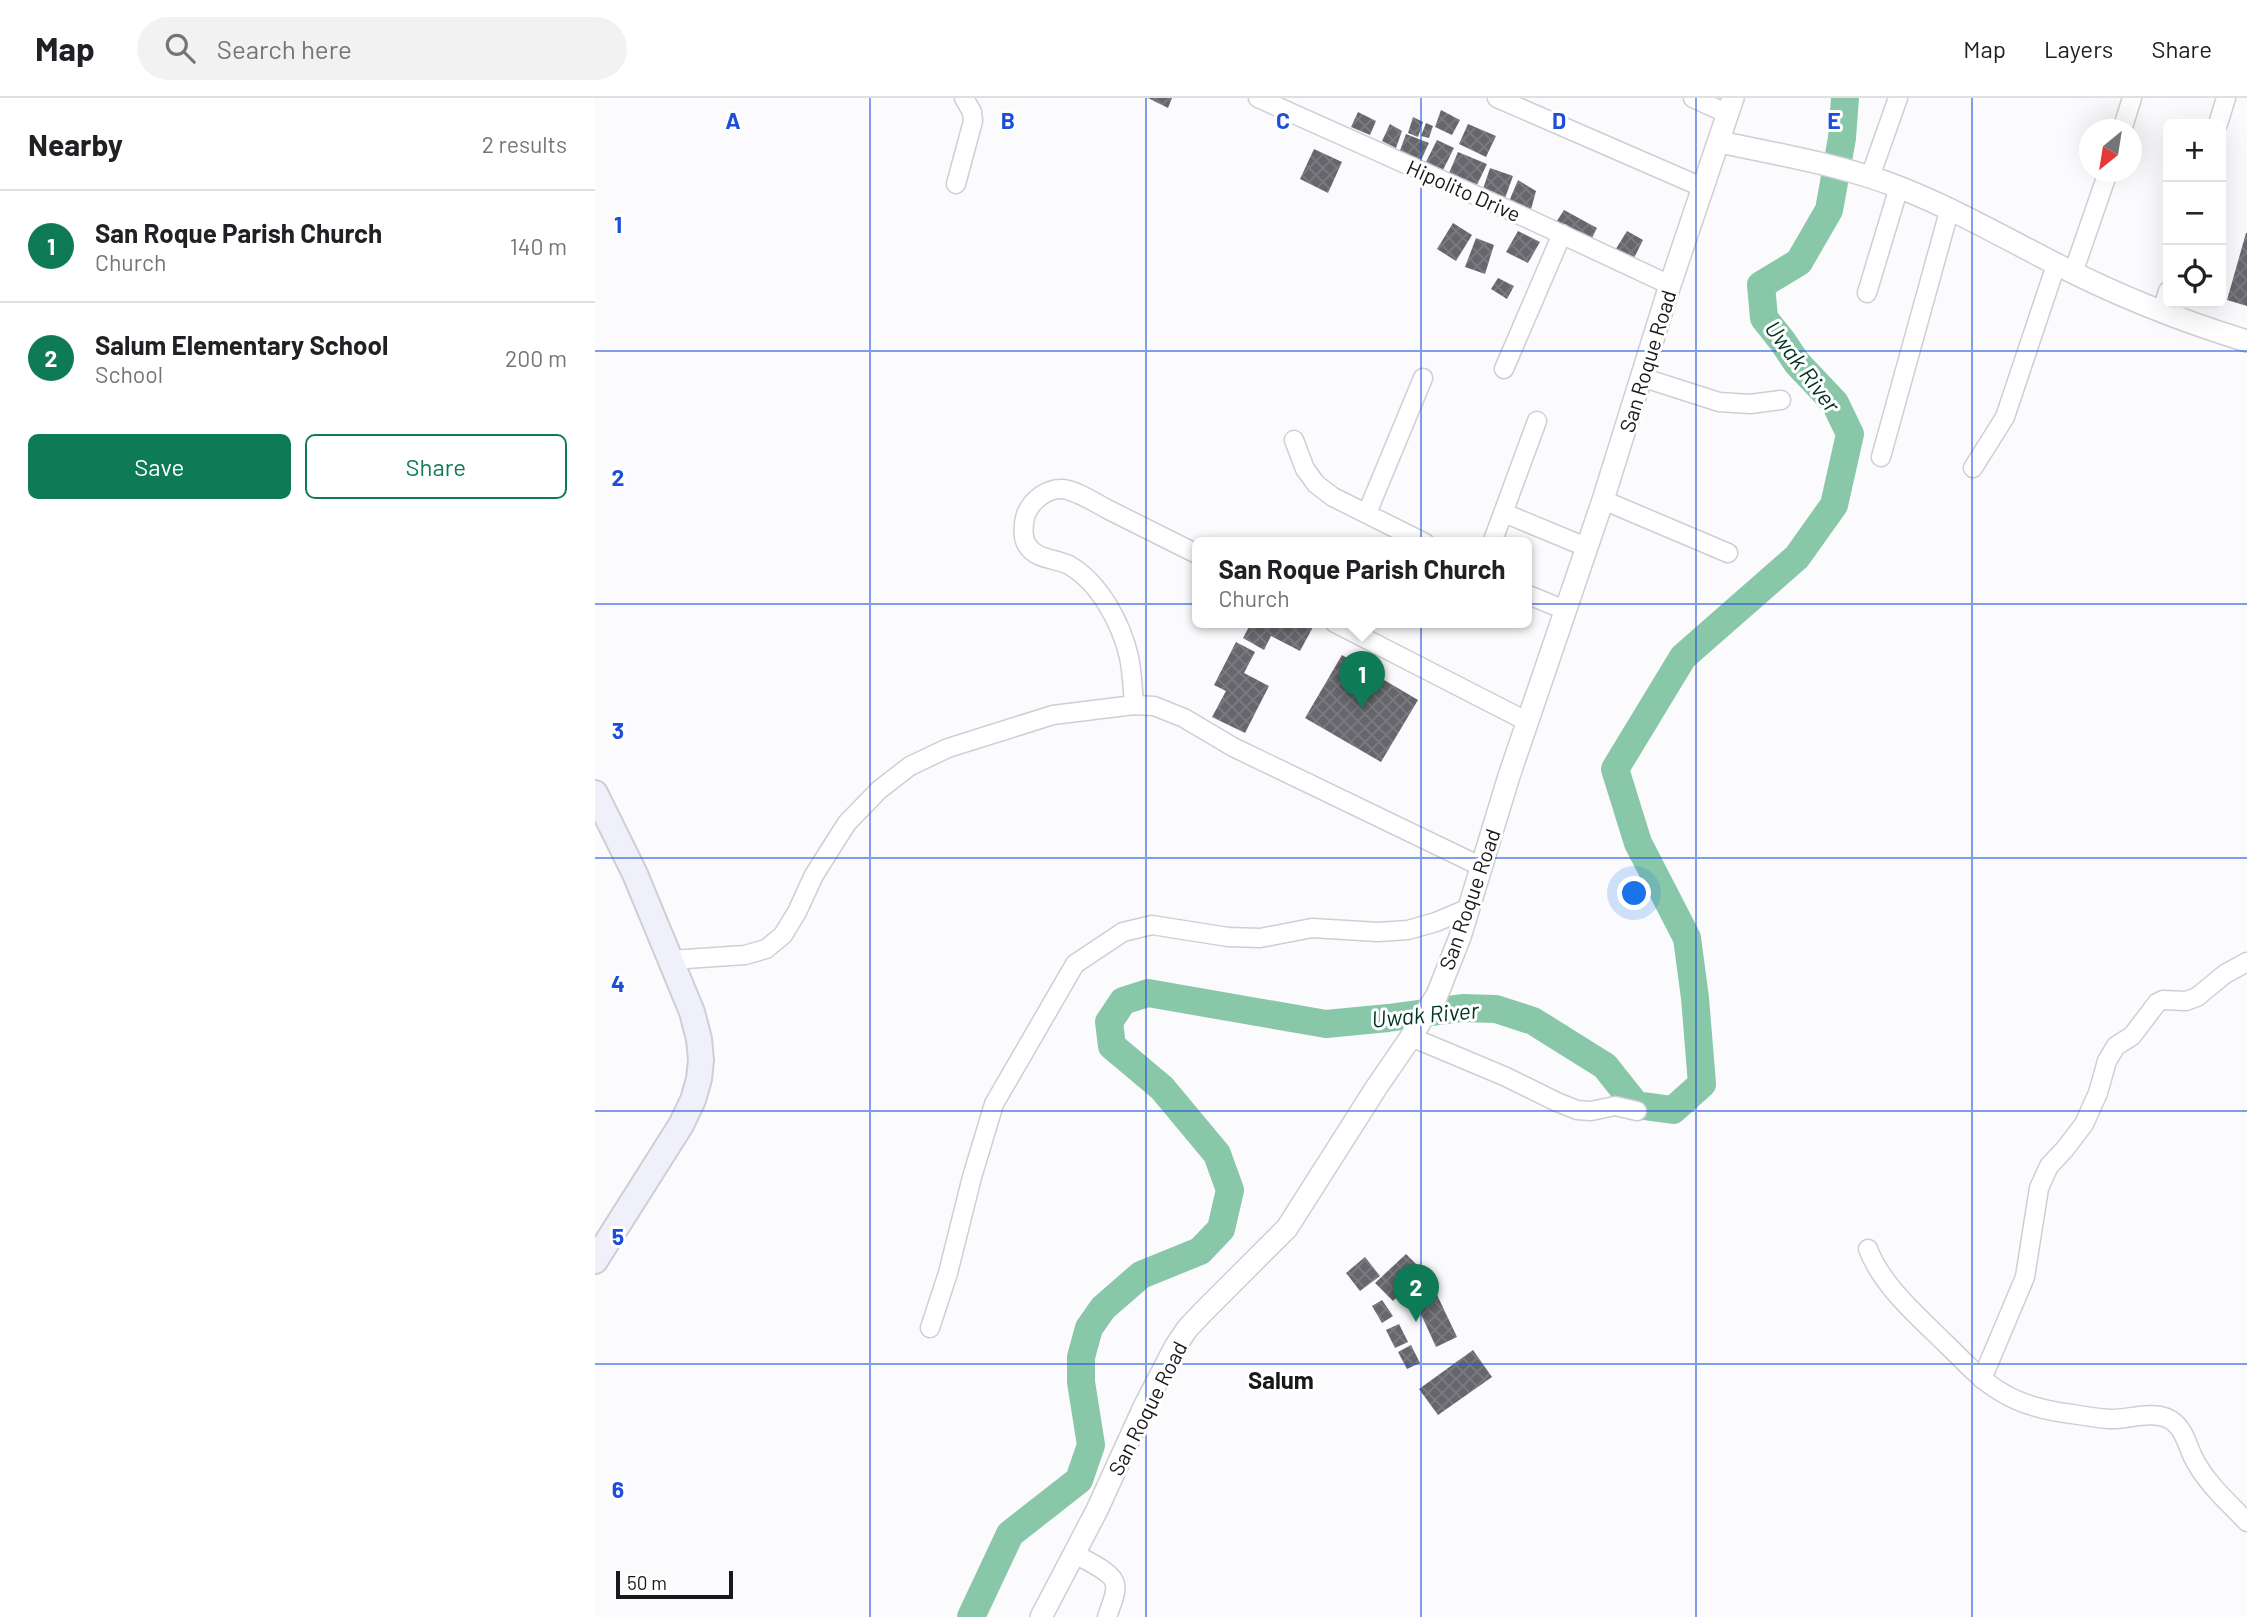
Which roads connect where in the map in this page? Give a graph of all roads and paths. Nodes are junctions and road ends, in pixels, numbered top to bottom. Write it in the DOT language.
graph roads {
  1 [pos="964,98"];
  2 [pos="1258,98"];
  3 [pos="1497,98"];
  4 [pos="1693,98"];
  5 [pos="1898,98"];
  6 [pos="2132,98"];
  7 [pos="2226,98"];
  8 [pos="1731,106"];
  9 [pos="2125,119"];
  10 [pos="2220,119"];
  11 [pos="1720,142"];
  12 [pos="1870,177"];
  13 [pos="2104,182"];
  14 [pos="956,184"];
  15 [pos="1899,187"];
  16 [pos="1703,188"];
  17 [pos="1950,208"];
  18 [pos="1562,234"];
  19 [pos="2065,269"];
  20 [pos="1670,285"];
  21 [pos="1867,293"];
  22 [pos="2163,308"];
  23 [pos="2162,312"];
  24 [pos="2247,341"];
  25 [pos="1504,369"];
  26 [pos="1641,377"];
  27 [pos="1423,378"];
  28 [pos="1781,400"];
  29 [pos="1538,421"];
  30 [pos="1294,440"];
  31 [pos="1881,457"];
  32 [pos="1973,468"];
  33 [pos="1603,499"];
  34 [pos="1367,513"];
  35 [pos="1504,513"];
  36 [pos="1413,537"];
  37 [pos="1494,537"];
  38 [pos="1586,547"];
  39 [pos="1192,551"];
  40 [pos="1728,553"];
  41 [pos="1532,596"];
  42 [pos="1565,610"];
  43 [pos="1345,628"];
  44 [pos="1134,705"];
  45 [pos="1528,722"];
  46 [pos="595,793"];
  47 [pos="1482,867"];
  48 [pos="1469,908"];
  49 [pos="671,960"];
  50 [pos="2247,962"];
  51 [pos="1417,1028"];
  52 [pos="1637,1111"];
  53 [pos="1868,1249"];
  54 [pos="595,1261"];
  55 [pos="930,1328"];
  56 [pos="1982,1379"];
  57 [pos="2247,1522"];
  58 [pos="1075,1555"];
  59 [pos="1041,1617"];
  60 [pos="1107,1617"];
  1 -- 14 [label="street"];
  2 -- 18 [label="street, Hipolito Drive"];
  3 -- 16 [label="street"];
  4 -- 8 [label="street"];
  5 -- 12 [label="street"];
  6 -- 9 [label="street"];
  7 -- 10 [label="street"];
  8 -- 11 [label="street, San Roque Road"];
  11 -- 12 [label="street"];
  11 -- 16 [label="street, San Roque Road"];
  12 -- 15 [label="street"];
  13 -- 19 [label="street"];
  15 -- 17 [label="street"];
  15 -- 21 [label="street"];
  16 -- 20 [label="street, San Roque Road"];
  17 -- 19 [label="street"];
  17 -- 31 [label="street"];
  18 -- 20 [label="street, Hipolito Drive"];
  18 -- 25 [label="street"];
  19 -- 23 [label="street"];
  19 -- 32 [label="street"];
  20 -- 26 [label="street, San Roque Road"];
  22 -- 23 [label="street"];
  23 -- 24 [label="street"];
  26 -- 28 [label="street"];
  26 -- 33 [label="street, San Roque Road"];
  27 -- 34 [label="street"];
  29 -- 35 [label="street"];
  30 -- 34 [label="street"];
  33 -- 38 [label="street, San Roque Road"];
  33 -- 40 [label="street"];
  34 -- 36 [label="street"];
  35 -- 37 [label="street"];
  35 -- 38 [label="street"];
  38 -- 42 [label="street, San Roque Road"];
  39 -- 44 [label="street"];
  41 -- 42 [label="street"];
  42 -- 45 [label="street, San Roque Road"];
  43 -- 45 [label="street"];
  44 -- 47 [label="street"];
  44 -- 49 [label="street"];
  45 -- 47 [label="street, San Roque Road"];
  46 -- 49 [label="main road"];
  47 -- 48 [label="street, San Roque Road"];
  48 -- 51 [label="street, San Roque Road"];
  48 -- 55 [label="street"];
  49 -- 54 [label="main road"];
  50 -- 56 [label="street"];
  51 -- 52 [label="street"];
  51 -- 58 [label="street, San Roque Road"];
  53 -- 56 [label="street"];
  56 -- 57 [label="street"];
  58 -- 59 [label="street, San Roque Road"];
  58 -- 60 [label="street"];
}
